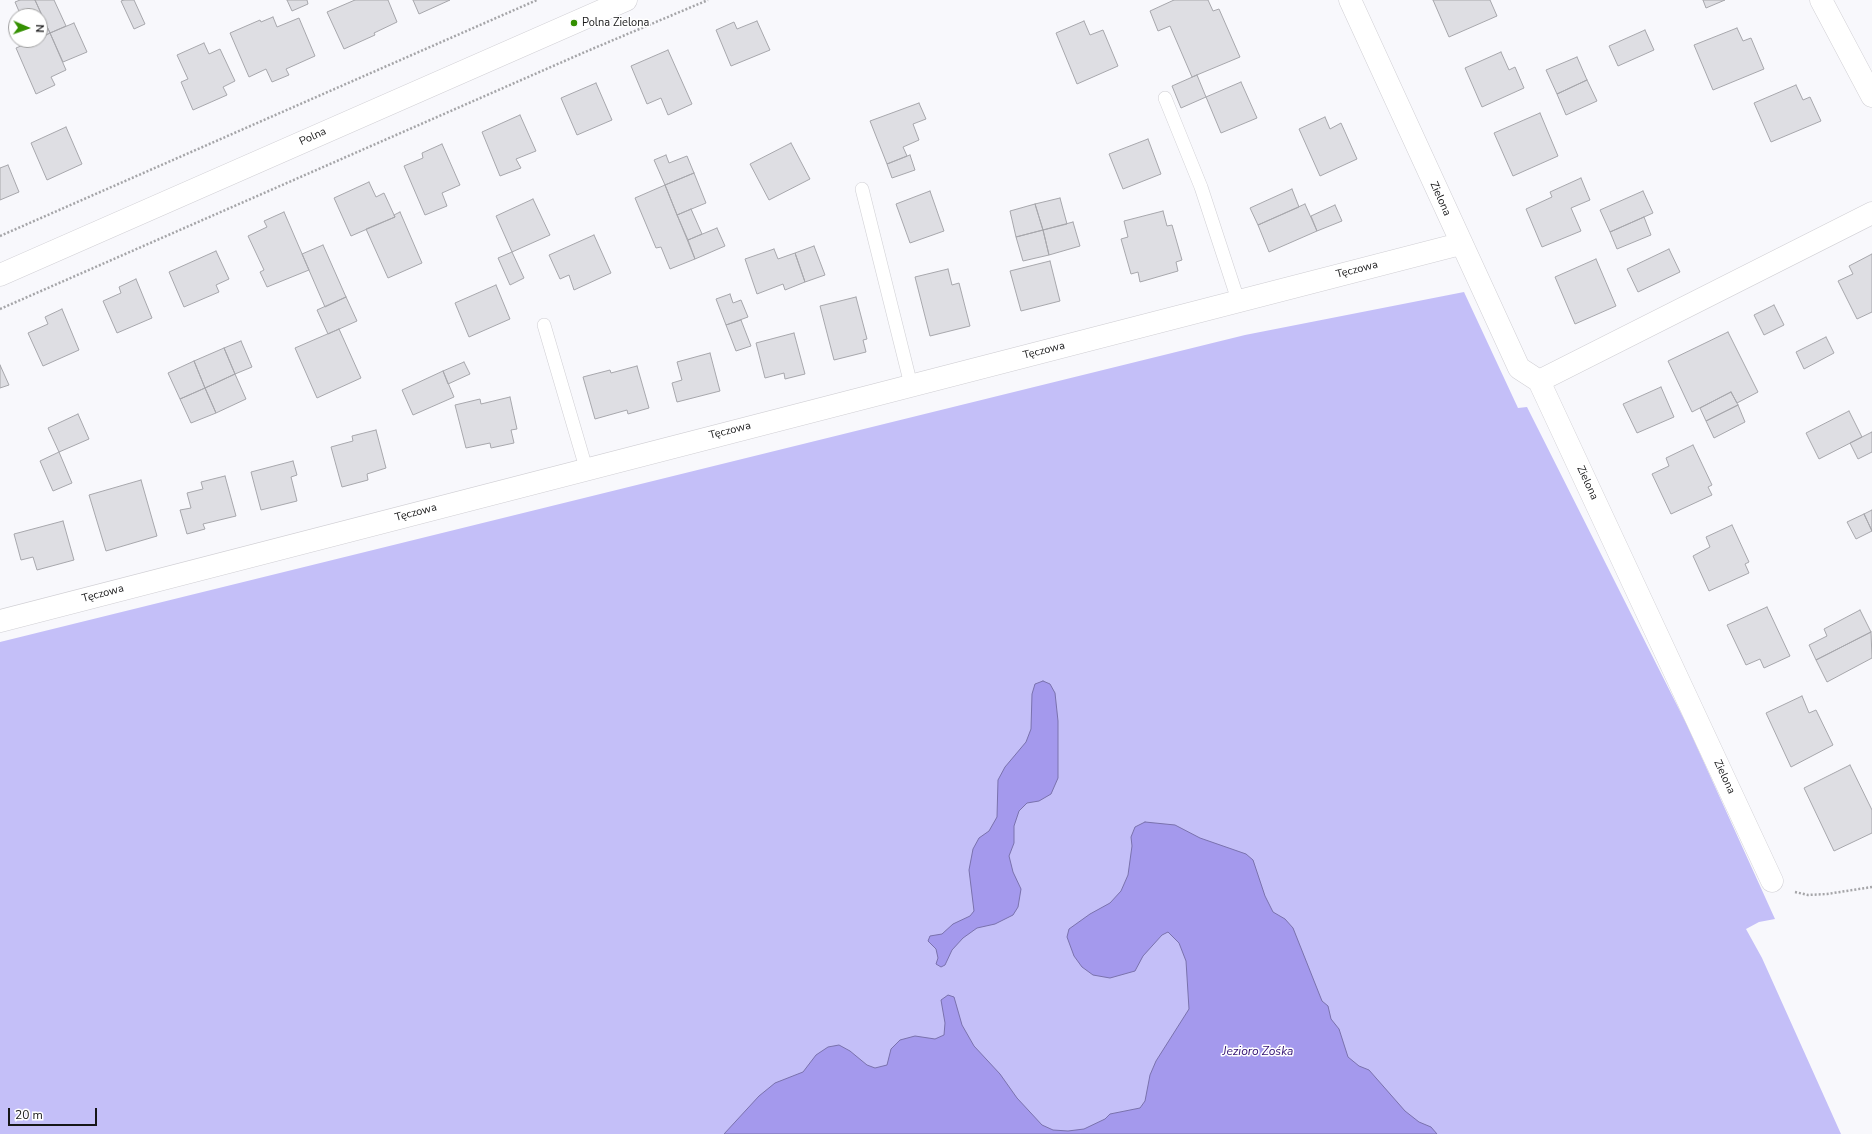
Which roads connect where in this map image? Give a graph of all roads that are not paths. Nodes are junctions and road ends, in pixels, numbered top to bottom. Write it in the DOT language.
graph roads {
  1 [pos="626,0"];
  2 [pos="1350,0"];
  3 [pos="1821,0"];
  4 [pos="1872,96"];
  5 [pos="1166,98"];
  6 [pos="862,189"];
  7 [pos="1872,213"];
  8 [pos="1460,244"];
  9 [pos="0,275"];
  10 [pos="1238,300"];
  11 [pos="544,325"];
  12 [pos="1540,381"];
  13 [pos="911,385"];
  14 [pos="586,468"];
  15 [pos="0,621"];
  16 [pos="1772,881"];
  1 -- 9 [label="street, Polna"];
  2 -- 8 [label="street, Zielona"];
  3 -- 4 [label="street"];
  5 -- 10 [label="lane"];
  6 -- 13 [label="lane"];
  7 -- 12 [label="street"];
  8 -- 10 [label="street, Tęczowa"];
  8 -- 12 [label="street, Zielona"];
  10 -- 13 [label="street, Tęczowa"];
  11 -- 14 [label="lane"];
  12 -- 16 [label="street, Zielona"];
  13 -- 14 [label="street, Tęczowa"];
  14 -- 15 [label="street, Tęczowa"];
}
